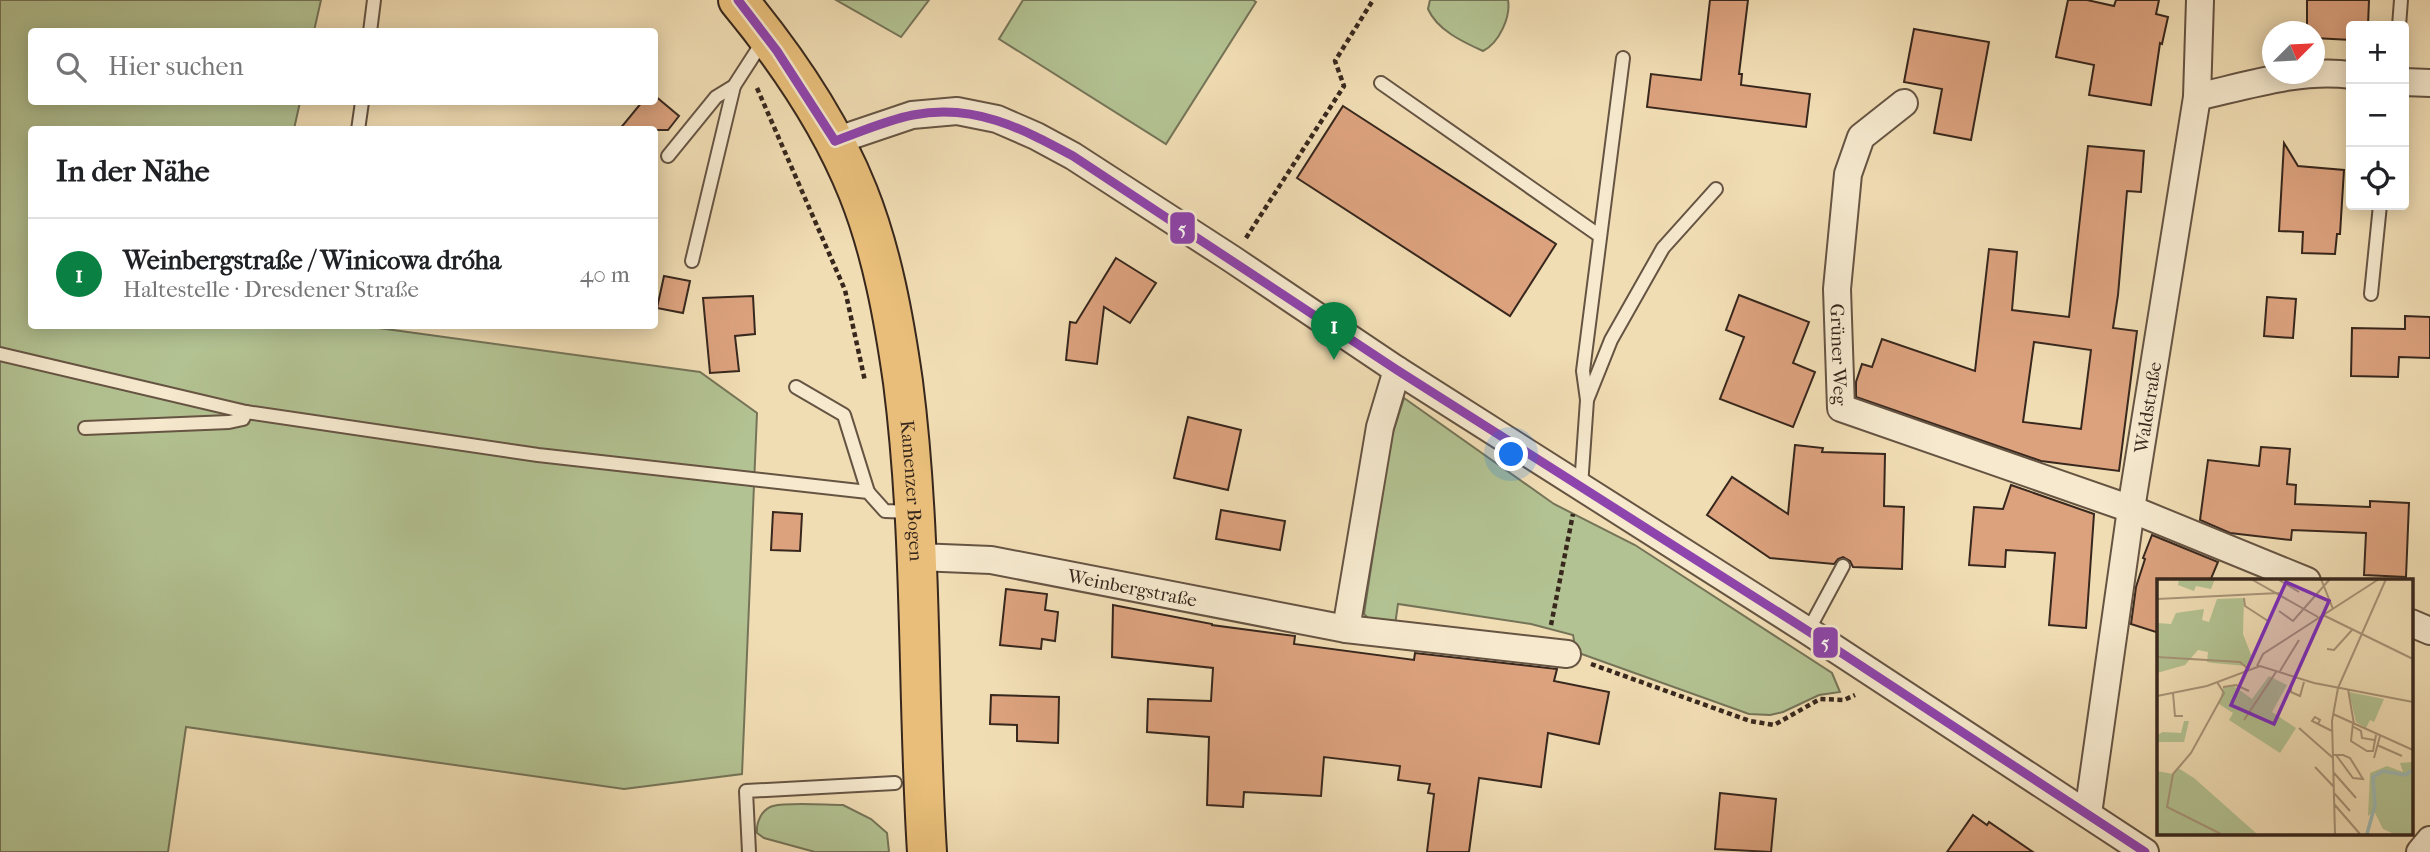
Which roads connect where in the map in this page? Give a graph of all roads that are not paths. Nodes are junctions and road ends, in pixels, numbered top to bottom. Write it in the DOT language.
graph roads {
  1 [pos="374,0"];
  2 [pos="738,0"];
  3 [pos="2200,0"];
  4 [pos="2401,0"];
  5 [pos="2399,21"];
  6 [pos="370,28"];
  7 [pos="757,50"];
  8 [pos="1623,58"];
  9 [pos="2346,74"];
  10 [pos="2409,82"];
  11 [pos="1381,83"];
  12 [pos="2430,83"];
  13 [pos="734,86"];
  14 [pos="2197,97"];
  15 [pos="1904,103"];
  16 [pos="362,105"];
  17 [pos="359,126"];
  18 [pos="835,141"];
  19 [pos="668,156"];
  20 [pos="1716,190"];
  21 [pos="2380,210"];
  22 [pos="1600,236"];
  23 [pos="692,261"];
  24 [pos="2371,294"];
  25 [pos="0,354"];
  26 [pos="1397,370"];
  27 [pos="796,387"];
  28 [pos="1587,400"];
  29 [pos="246,412"];
  30 [pos="85,428"];
  31 [pos="1581,486"];
  32 [pos="869,492"];
  33 [pos="2131,509"];
  34 [pos="916,513"];
  35 [pos="918,557"];
  36 [pos="1843,566"];
  37 [pos="2302,579"];
  38 [pos="2412,623"];
  39 [pos="1346,629"];
  40 [pos="1808,631"];
  41 [pos="2430,631"];
  42 [pos="1556,653"];
  43 [pos="895,783"];
  44 [pos="2088,814"];
  45 [pos="2430,840"];
  46 [pos="749,852"];
  47 [pos="927,852"];
  48 [pos="2145,852"];
  49 [pos="2420,852"];
  1 -- 6 [label="lane"];
  2 -- 7 [label="main road, Kamenzer Bogen"];
  3 -- 14 [label="street, Waldstraße"];
  4 -- 5 [label="lane"];
  7 -- 13 [label="lane"];
  7 -- 18 [label="main road, Kamenzer Bogen"];
  8 -- 22 [label="lane"];
  9 -- 14 [label="street"];
  10 -- 12 [label="street"];
  11 -- 22 [label="lane"];
  13 -- 19 [label="lane"];
  13 -- 23 [label="lane"];
  14 -- 33 [label="street, Waldstraße"];
  15 -- 33 [label="street, Grüner Weg"];
  16 -- 17 [label="lane"];
  18 -- 26 [label="street"];
  18 -- 34 [label="main road, Kamenzer Bogen"];
  20 -- 28 [label="lane"];
  21 -- 24 [label="lane"];
  22 -- 28 [label="lane"];
  25 -- 29 [label="lane"];
  26 -- 31 [label="street"];
  26 -- 39 [label="street"];
  27 -- 32 [label="lane"];
  28 -- 31 [label="lane"];
  29 -- 30 [label="lane"];
  29 -- 32 [label="lane"];
  31 -- 40 [label="street"];
  32 -- 34 [label="lane"];
  33 -- 37 [label="street"];
  33 -- 44 [label="street, Waldstraße"];
  34 -- 35 [label="main road, Kamenzer Bogen"];
  35 -- 39 [label="street, Weinbergstraße"];
  35 -- 47 [label="main road, Kamenzer Bogen"];
  36 -- 40 [label="lane"];
  38 -- 41 [label="street"];
  39 -- 42 [label="street, Weinbergstraße"];
  40 -- 44 [label="street"];
  43 -- 46 [label="lane"];
  44 -- 48 [label="street"];
  45 -- 49 [label="street"];
}
